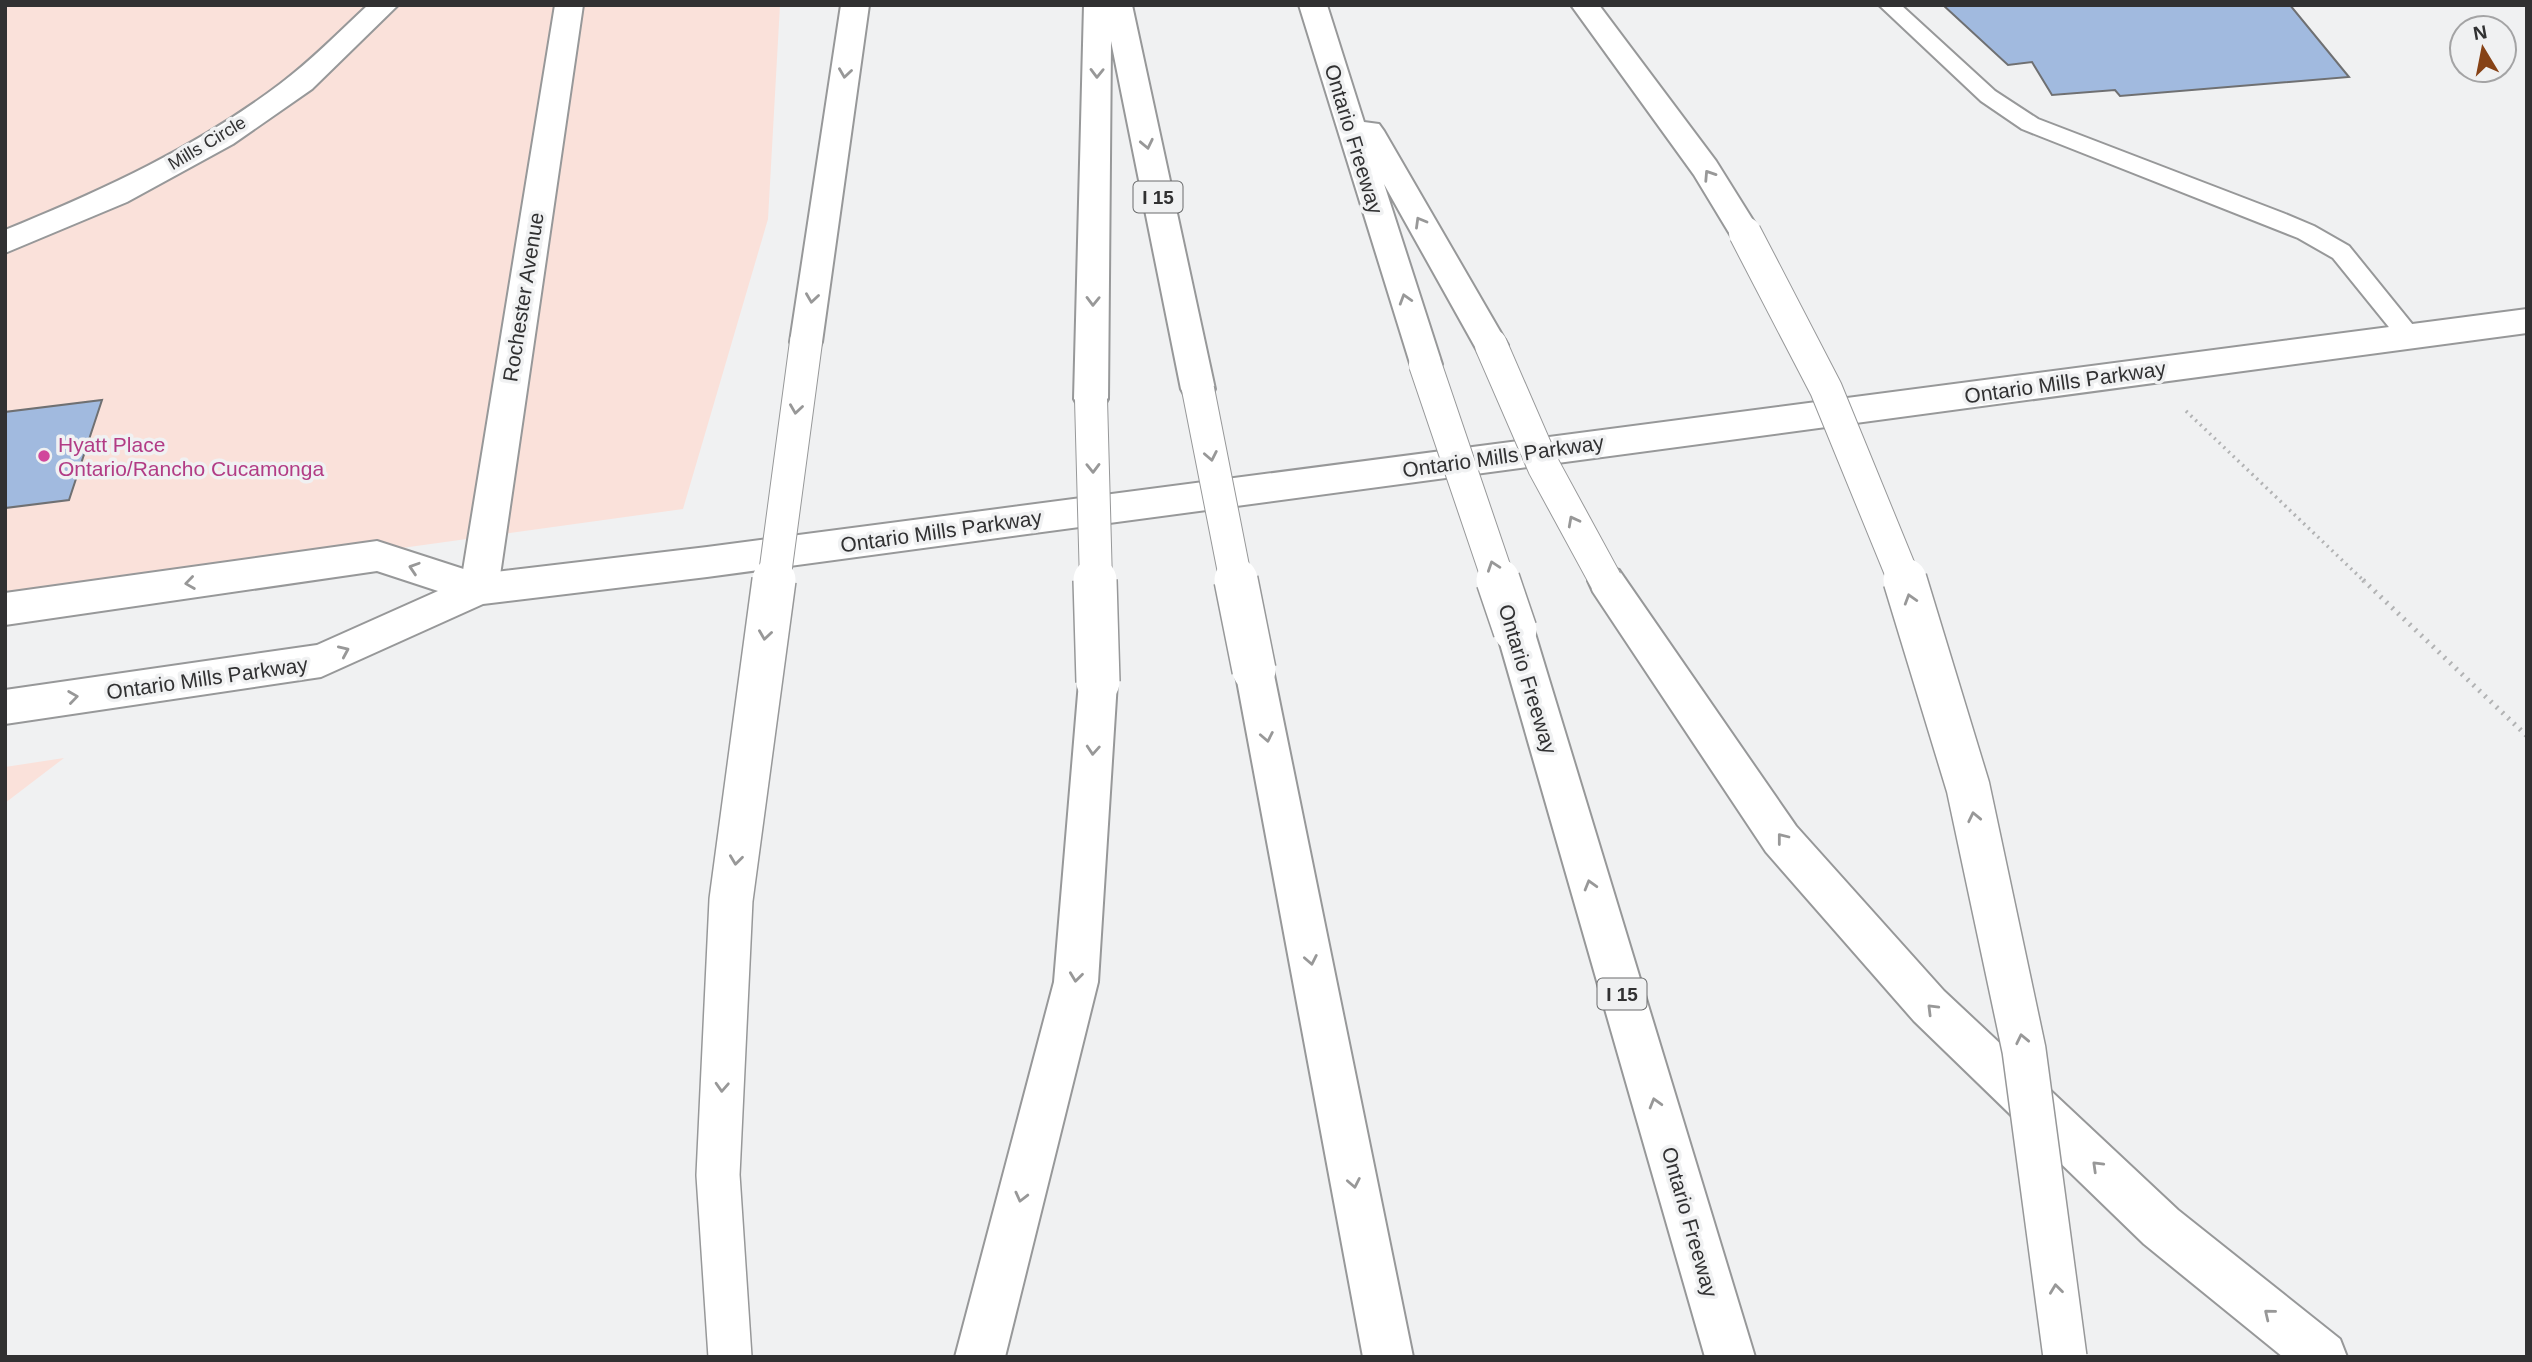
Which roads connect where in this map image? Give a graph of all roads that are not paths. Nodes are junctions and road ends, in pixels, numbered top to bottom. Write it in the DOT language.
graph roads {
  1 [pos="384,5"];
  2 [pos="569,5"];
  3 [pos="855,5"];
  4 [pos="1098,5"];
  5 [pos="1118,5"];
  6 [pos="1313,5"];
  7 [pos="1585,5"];
  8 [pos="1889,5"];
  9 [pos="1331,64"];
  10 [pos="5,242"];
  11 [pos="2527,321"];
  12 [pos="2409,336"];
  13 [pos="479,589"];
  14 [pos="5,610"];
  15 [pos="5,707"];
  16 [pos="730,1357"];
  17 [pos="980,1357"];
  18 [pos="1388,1357"];
  19 [pos="1730,1357"];
  20 [pos="2065,1357"];
  21 [pos="2322,1357"];
  1 -- 10 [label="main road, Mills Circle"];
  2 -- 13 [label="main road, Rochester Avenue"];
  3 -- 16 [label="main road, one-way, bridge"];
  4 -- 17 [label="main road, one-way, bridge"];
  5 -- 18 [label="main road, I 15, one-way, bridge"];
  6 -- 9 [label="main road, Ontario Freeway / I 15"];
  20 -- 7 [label="main road, one-way, bridge"];
  8 -- 12 [label="lane"];
  19 -- 9 [label="main road, Ontario Freeway / I 15, one-way, bridge"];
  21 -- 9 [label="main road, one-way, bridge"];
  11 -- 12 [label="main road, Ontario Mills Parkway"];
  12 -- 13 [label="main road, Ontario Mills Parkway"];
  13 -- 14 [label="main road, Ontario Mills Parkway, one-way"];
  15 -- 13 [label="main road, Ontario Mills Parkway, one-way"];
}
